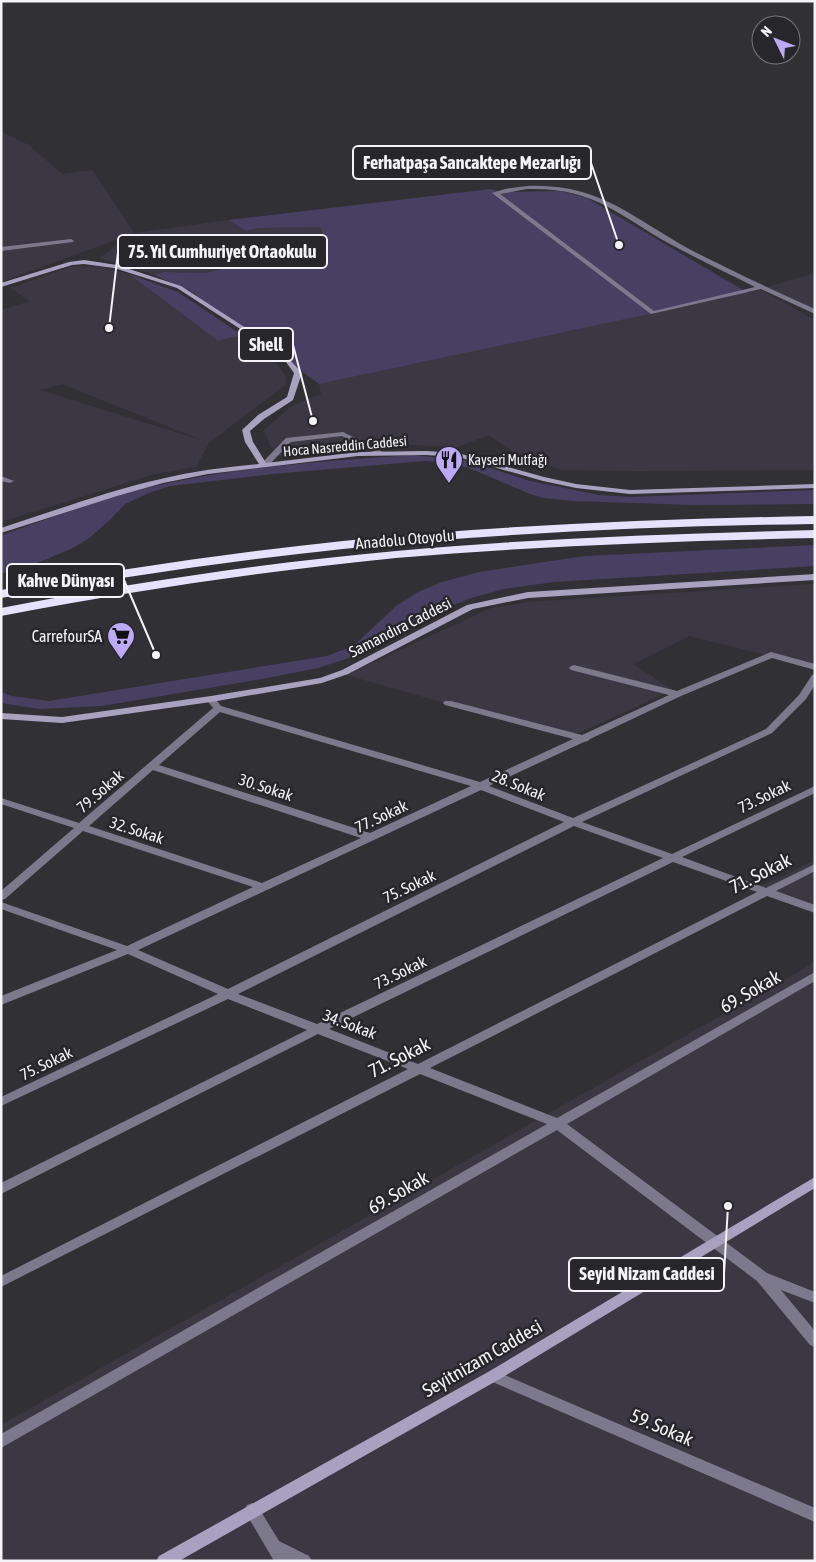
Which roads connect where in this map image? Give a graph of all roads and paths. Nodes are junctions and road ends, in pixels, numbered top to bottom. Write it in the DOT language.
graph roads {
  1 [pos="71,241"];
  2 [pos="1,250"];
  3 [pos="1,285"];
  4 [pos="762,287"];
  5 [pos="815,312"];
  6 [pos="381,453"];
  7 [pos="264,465"];
  8 [pos="815,486"];
  9 [pos="815,520"];
  10 [pos="1,531"];
  11 [pos="815,534"];
  12 [pos="815,577"];
  13 [pos="1,594"];
  14 [pos="1,612"];
  15 [pos="815,667"];
  16 [pos="574,668"];
  17 [pos="815,677"];
  18 [pos="678,694"];
  19 [pos="210,699"];
  20 [pos="448,703"];
  21 [pos="218,708"];
  22 [pos="1,716"];
  23 [pos="585,739"];
  24 [pos="152,766"];
  25 [pos="481,786"];
  26 [pos="815,789"];
  27 [pos="1,802"];
  28 [pos="573,822"];
  29 [pos="82,828"];
  30 [pos="370,837"];
  31 [pos="674,859"];
  32 [pos="815,867"];
  33 [pos="263,887"];
  34 [pos="765,892"];
  35 [pos="1,897"];
  36 [pos="1,905"];
  37 [pos="815,909"];
  38 [pos="128,950"];
  39 [pos="815,976"];
  40 [pos="228,994"];
  41 [pos="1,1000"];
  42 [pos="318,1029"];
  43 [pos="418,1068"];
  44 [pos="1,1102"];
  45 [pos="557,1123"];
  46 [pos="815,1182"];
  47 [pos="1,1189"];
  48 [pos="717,1242"];
  49 [pos="762,1277"];
  50 [pos="1,1282"];
  51 [pos="815,1298"];
  52 [pos="815,1341"];
  53 [pos="493,1376"];
  54 [pos="1,1442"];
  55 [pos="252,1510"];
  56 [pos="815,1516"];
  57 [pos="275,1547"];
  58 [pos="164,1561"];
  59 [pos="283,1561"];
  60 [pos="304,1561"];
  1 -- 2 [label="street"];
  3 -- 7 [label="main road"];
  4 -- 4 [label="street"];
  4 -- 5 [label="street"];
  6 -- 7 [label="main road, Hoca Nasreddin Caddesi"];
  6 -- 7 [label="street"];
  6 -- 8 [label="main road, Hoca Nasreddin Caddesi"];
  7 -- 10 [label="main road, Hoca Nasreddin Caddesi"];
  9 -- 13 [label="highway, Anadolu Otoyolu"];
  11 -- 14 [label="highway, Anadolu Otoyolu"];
  12 -- 19 [label="main road, Samandıra Caddesi"];
  15 -- 18 [label="street, 77. Sokak"];
  16 -- 18 [label="street"];
  17 -- 28 [label="street, 75. Sokak"];
  18 -- 23 [label="street, 77. Sokak"];
  19 -- 21 [label="street"];
  19 -- 22 [label="main road, Samandıra Caddesi"];
  20 -- 23 [label="street"];
  21 -- 24 [label="street, 79. Sokak"];
  21 -- 25 [label="street, 28. Sokak"];
  23 -- 25 [label="street, 77. Sokak"];
  24 -- 29 [label="street, 79. Sokak"];
  24 -- 30 [label="street, 30. Sokak"];
  25 -- 28 [label="street, 28. Sokak"];
  25 -- 30 [label="street, 77. Sokak"];
  26 -- 31 [label="street, 73. Sokak"];
  27 -- 29 [label="street, 32. Sokak"];
  28 -- 31 [label="street, 28. Sokak"];
  28 -- 40 [label="street, 75. Sokak"];
  29 -- 33 [label="street, 32. Sokak"];
  29 -- 35 [label="street, 79. Sokak"];
  30 -- 33 [label="street, 77. Sokak"];
  31 -- 34 [label="street, 28. Sokak"];
  31 -- 42 [label="street, 73. Sokak"];
  32 -- 34 [label="street, 71. Sokak"];
  33 -- 38 [label="street, 77. Sokak"];
  34 -- 37 [label="street, 28. Sokak"];
  34 -- 43 [label="street, 71. Sokak"];
  36 -- 38 [label="street, 34. Sokak"];
  38 -- 40 [label="street, 34. Sokak"];
  38 -- 41 [label="street, 77. Sokak"];
  39 -- 45 [label="street, 69. Sokak"];
  40 -- 42 [label="street, 34. Sokak"];
  40 -- 44 [label="street, 75. Sokak"];
  42 -- 43 [label="street, 34. Sokak"];
  42 -- 47 [label="street, 73. Sokak"];
  43 -- 45 [label="street, 34. Sokak"];
  43 -- 50 [label="street, 71. Sokak"];
  45 -- 48 [label="street, 34. Sokak"];
  45 -- 54 [label="street, 69. Sokak"];
  46 -- 48 [label="main road, Seyitnizam Caddesi"];
  48 -- 49 [label="street, 34. Sokak"];
  48 -- 53 [label="main road, Seyitnizam Caddesi"];
  49 -- 51 [label="street"];
  49 -- 52 [label="street"];
  53 -- 55 [label="main road, Seyitnizam Caddesi"];
  53 -- 56 [label="street, 59. Sokak"];
  55 -- 57 [label="street"];
  55 -- 58 [label="main road, Seyitnizam Caddesi"];
  57 -- 59 [label="street"];
  57 -- 60 [label="street"];
}
